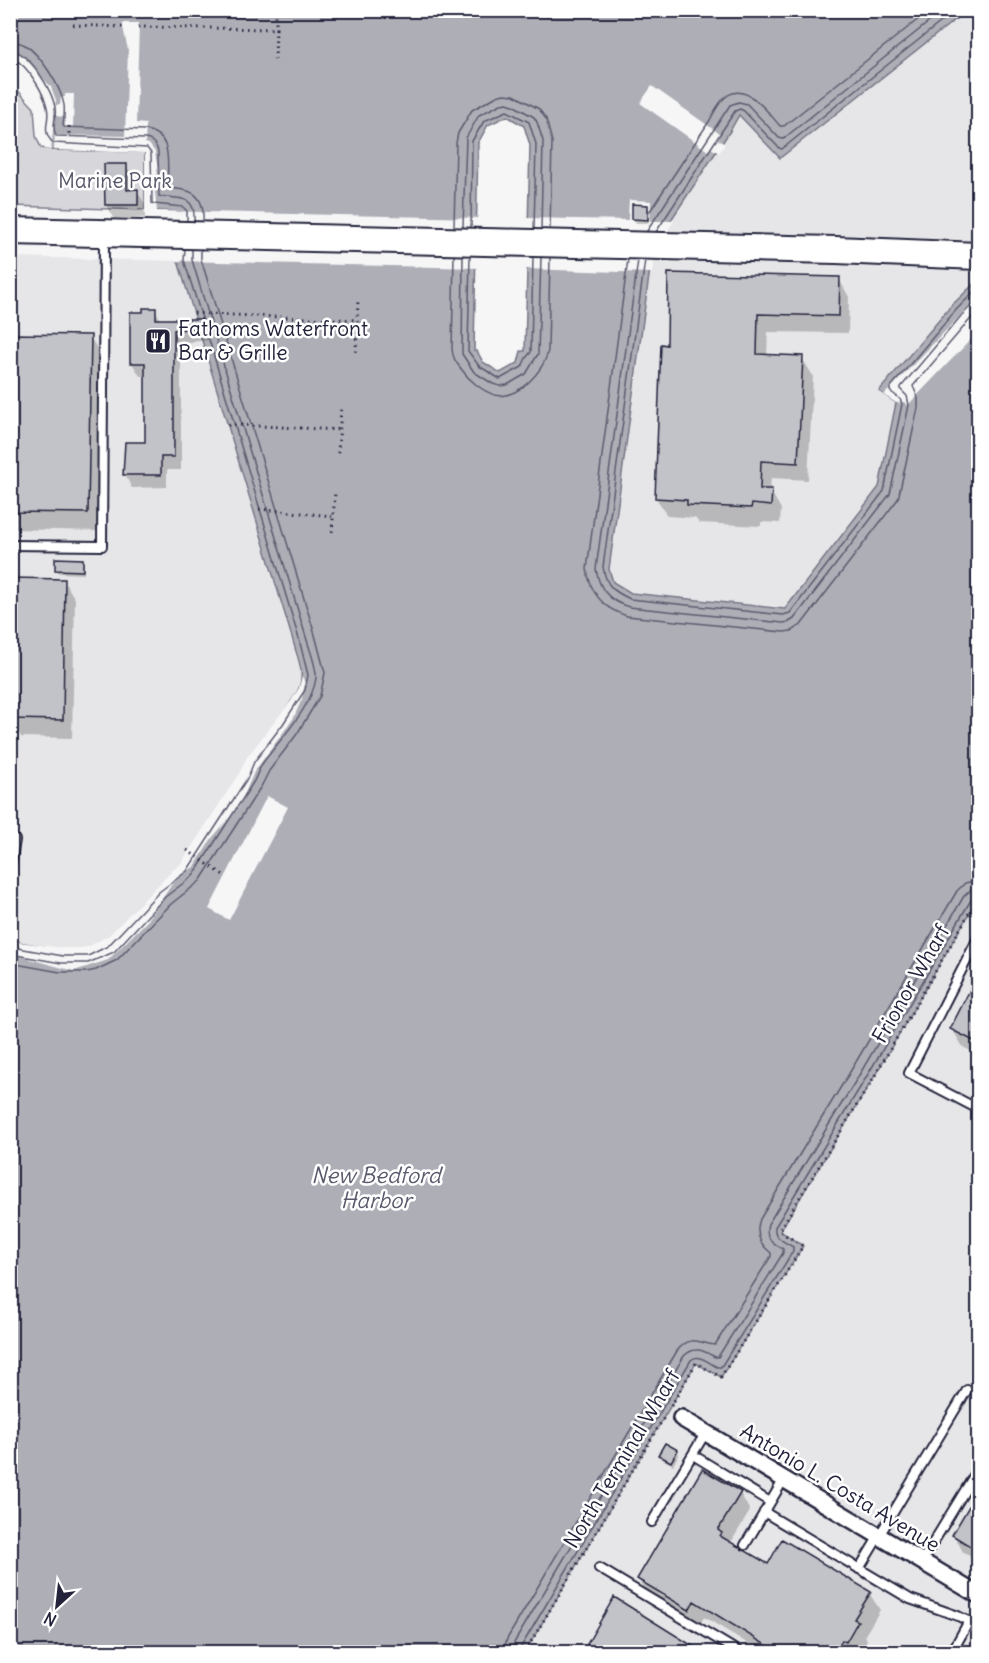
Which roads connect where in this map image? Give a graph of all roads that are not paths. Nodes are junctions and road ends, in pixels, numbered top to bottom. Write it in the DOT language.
graph roads {
  1 [pos="10,231"];
  2 [pos="109,233"];
  3 [pos="978,256"];
  4 [pos="10,545"];
  5 [pos="15,840"];
  6 [pos="10,871"];
  7 [pos="978,938"];
  8 [pos="978,1109"];
  9 [pos="967,1390"];
  10 [pos="681,1418"];
  11 [pos="706,1432"];
  12 [pos="693,1455"];
  13 [pos="978,1469"];
  14 [pos="783,1479"];
  15 [pos="770,1502"];
  16 [pos="764,1512"];
  17 [pos="652,1522"];
  18 [pos="879,1536"];
  19 [pos="745,1545"];
  20 [pos="922,1561"];
  21 [pos="599,1568"];
  22 [pos="859,1569"];
  23 [pos="978,1595"];
  24 [pos="969,1621"];
  25 [pos="978,1626"];
  26 [pos="739,1653"];
  27 [pos="952,1653"];
  1 -- 2 [label="highway"];
  2 -- 3 [label="highway"];
  2 -- 4 [label="lane"];
  5 -- 6 [label="lane"];
  7 -- 8 [label="lane"];
  9 -- 18 [label="lane"];
  10 -- 11 [label="street, Antonio L. Costa Avenue"];
  11 -- 12 [label="lane"];
  11 -- 14 [label="street, Antonio L. Costa Avenue"];
  12 -- 15 [label="lane"];
  12 -- 17 [label="lane"];
  13 -- 20 [label="lane"];
  14 -- 15 [label="lane"];
  14 -- 18 [label="street, Antonio L. Costa Avenue"];
  15 -- 16 [label="lane"];
  16 -- 19 [label="lane"];
  16 -- 22 [label="lane"];
  18 -- 20 [label="street, Antonio L. Costa Avenue"];
  18 -- 22 [label="lane"];
  20 -- 23 [label="street, Antonio L. Costa Avenue"];
  21 -- 26 [label="lane"];
  22 -- 24 [label="lane"];
  24 -- 25 [label="lane"];
  24 -- 27 [label="lane"];
}
